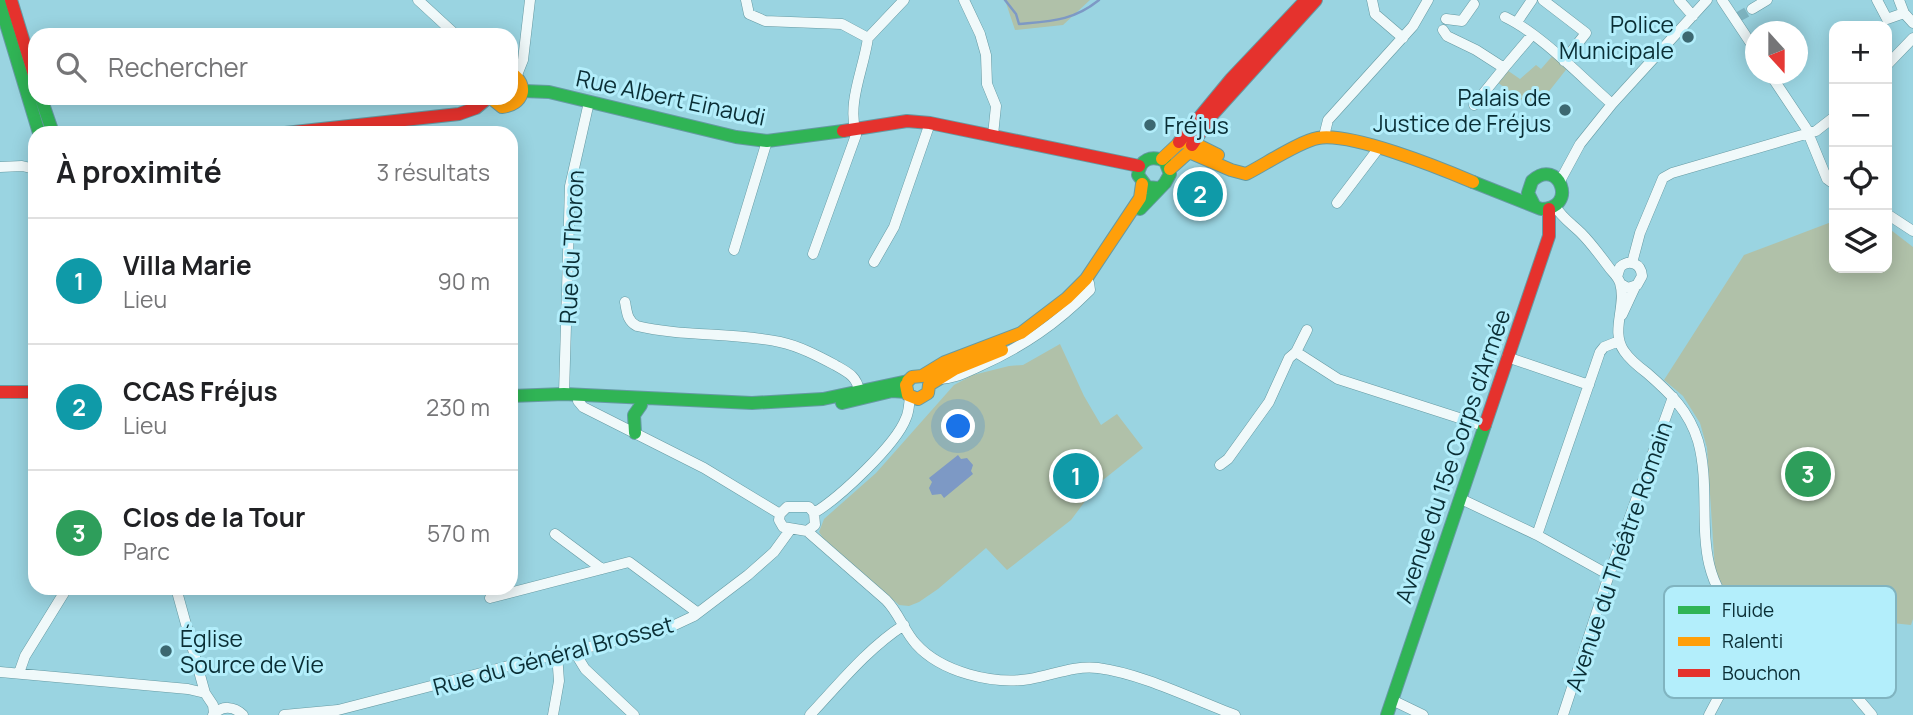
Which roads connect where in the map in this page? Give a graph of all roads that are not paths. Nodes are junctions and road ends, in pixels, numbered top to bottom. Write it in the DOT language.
graph roads {
  1 [pos="10,0"];
  2 [pos="418,0"];
  3 [pos="530,0"];
  4 [pos="746,0"];
  5 [pos="904,0"];
  6 [pos="964,0"];
  7 [pos="1305,0"];
  8 [pos="1316,0"];
  9 [pos="1372,0"];
  10 [pos="1428,0"];
  11 [pos="1532,0"];
  12 [pos="1543,0"];
  13 [pos="1679,0"];
  14 [pos="1707,0"];
  15 [pos="1722,0"];
  16 [pos="1767,0"];
  17 [pos="1877,0"];
  18 [pos="1899,0"];
  19 [pos="0,4"];
  20 [pos="1474,4"];
  21 [pos="1752,9"];
  22 [pos="1904,13"];
  23 [pos="1693,16"];
  24 [pos="1505,17"];
  25 [pos="1446,19"];
  26 [pos="1517,22"];
  27 [pos="1913,23"];
  28 [pos="448,28"];
  29 [pos="1443,30"];
  30 [pos="1745,33"];
  31 [pos="1532,35"];
  32 [pos="868,38"];
  33 [pos="1403,38"];
  34 [pos="1913,38"];
  35 [pos="28,56"];
  36 [pos="1892,60"];
  37 [pos="1563,61"];
  38 [pos="518,68"];
  39 [pos="1504,68"];
  40 [pos="518,79"];
  41 [pos="1776,84"];
  42 [pos="524,91"];
  43 [pos="28,99"];
  44 [pos="589,102"];
  45 [pos="518,103"];
  46 [pos="1474,104"];
  47 [pos="1612,104"];
  48 [pos="30,105"];
  49 [pos="43,105"];
  50 [pos="480,105"];
  51 [pos="496,105"];
  52 [pos="514,105"];
  53 [pos="1829,122"];
  54 [pos="930,123"];
  55 [pos="36,126"];
  56 [pos="50,126"];
  57 [pos="353,126"];
  58 [pos="854,128"];
  59 [pos="1325,132"];
  60 [pos="1808,134"];
  61 [pos="993,135"];
  62 [pos="766,141"];
  63 [pos="1179,142"];
  64 [pos="1192,146"];
  65 [pos="1378,149"];
  66 [pos="1166,164"];
  67 [pos="1139,166"];
  68 [pos="0,167"];
  69 [pos="28,167"];
  70 [pos="1829,180"];
  71 [pos="1560,181"];
  72 [pos="1142,184"];
  73 [pos="1158,188"];
  74 [pos="1531,199"];
  75 [pos="1336,203"];
  76 [pos="1552,208"];
  77 [pos="1892,217"];
  78 [pos="1567,222"];
  79 [pos="1550,229"];
  80 [pos="1913,231"];
  81 [pos="734,250"];
  82 [pos="813,254"];
  83 [pos="1601,255"];
  84 [pos="874,262"];
  85 [pos="1627,264"];
  86 [pos="1619,281"];
  87 [pos="1634,287"];
  88 [pos="625,302"];
  89 [pos="1620,320"];
  90 [pos="1307,330"];
  91 [pos="1619,341"];
  92 [pos="1296,352"];
  93 [pos="1507,357"];
  94 [pos="930,380"];
  95 [pos="1589,385"];
  96 [pos="28,386"];
  97 [pos="0,387"];
  98 [pos="908,390"];
  99 [pos="859,391"];
  100 [pos="0,392"];
  101 [pos="28,392"];
  102 [pos="564,394"];
  103 [pos="518,396"];
  104 [pos="1673,397"];
  105 [pos="518,401"];
  106 [pos="578,401"];
  107 [pos="641,405"];
  108 [pos="1484,426"];
  109 [pos="635,433"];
  110 [pos="1220,465"];
  111 [pos="1461,499"];
  112 [pos="780,513"];
  113 [pos="814,513"];
  114 [pos="790,530"];
  115 [pos="807,531"];
  116 [pos="555,534"];
  117 [pos="1536,535"];
  118 [pos="602,569"];
  119 [pos="1609,575"];
  120 [pos="1717,586"];
  121 [pos="518,591"];
  122 [pos="63,595"];
  123 [pos="178,595"];
  124 [pos="502,595"];
  125 [pos="490,598"];
  126 [pos="698,613"];
  127 [pos="904,625"];
  128 [pos="574,651"];
  129 [pos="557,654"];
  130 [pos="0,672"];
  131 [pos="19,673"];
  132 [pos="205,693"];
  133 [pos="1718,698"];
  134 [pos="1858,698"];
  135 [pos="1392,700"];
  136 [pos="214,714"];
  137 [pos="243,715"];
  138 [pos="284,715"];
  139 [pos="553,715"];
  140 [pos="634,715"];
  141 [pos="810,715"];
  142 [pos="1235,715"];
  143 [pos="1387,715"];
  144 [pos="1423,715"];
  145 [pos="1563,715"];
  146 [pos="1709,715"];
  147 [pos="1872,715"];
  1 -- 35 [label="main road"];
  2 -- 28 [label="street"];
  3 -- 38 [label="street"];
  4 -- 32 [label="street"];
  5 -- 32 [label="street"];
  6 -- 61 [label="street"];
  7 -- 63 [label="main road"];
  8 -- 64 [label="main road"];
  9 -- 33 [label="street"];
  10 -- 33 [label="street"];
  11 -- 26 [label="street"];
  12 -- 37 [label="street"];
  13 -- 23 [label="street"];
  14 -- 23 [label="street"];
  15 -- 30 [label="street"];
  16 -- 21 [label="street"];
  17 -- 22 [label="street"];
  18 -- 22 [label="street"];
  19 -- 43 [label="main road"];
  20 -- 25 [label="street"];
  22 -- 27 [label="street"];
  23 -- 47 [label="street"];
  24 -- 26 [label="street"];
  26 -- 31 [label="street"];
  29 -- 39 [label="street"];
  31 -- 37 [label="street"];
  31 -- 39 [label="street"];
  32 -- 58 [label="street"];
  33 -- 59 [label="street"];
  34 -- 36 [label="street"];
  37 -- 47 [label="street"];
  39 -- 46 [label="street"];
  40 -- 42 [label="main road"];
  41 -- 60 [label="street"];
  42 -- 44 [label="main road, Rue Albert Einaudi"];
  42 -- 45 [label="main road"];
  44 -- 62 [label="main road, Rue Albert Einaudi"];
  44 -- 102 [label="street, Rue du Thoron"];
  47 -- 71 [label="street"];
  48 -- 55 [label="main road"];
  49 -- 56 [label="main road"];
  50 -- 57 [label="main road"];
  51 -- 52 [label="main road"];
  53 -- 60 [label="street"];
  54 -- 58 [label="main road, Rue Albert Einaudi"];
  54 -- 61 [label="main road, Rue Albert Einaudi"];
  54 -- 84 [label="street"];
  58 -- 62 [label="main road, Rue Albert Einaudi"];
  58 -- 82 [label="street"];
  59 -- 64 [label="main road"];
  59 -- 74 [label="main road"];
  60 -- 70 [label="street"];
  60 -- 85 [label="street"];
  61 -- 67 [label="main road, Rue Albert Einaudi"];
  62 -- 81 [label="street"];
  63 -- 64 [label="main road"];
  63 -- 66 [label="main road"];
  64 -- 65 [label="main road"];
  64 -- 66 [label="main road"];
  65 -- 74 [label="main road"];
  65 -- 75 [label="street"];
  66 -- 67 [label="main road"];
  66 -- 73 [label="main road"];
  67 -- 72 [label="main road"];
  68 -- 69 [label="street"];
  71 -- 74 [label="main road"];
  71 -- 76 [label="main road"];
  72 -- 73 [label="main road"];
  72 -- 94 [label="main road"];
  73 -- 94 [label="main road"];
  74 -- 76 [label="main road"];
  76 -- 78 [label="street"];
  76 -- 79 [label="main road, Avenue du 15e Corps d'Armée"];
  77 -- 80 [label="street"];
  78 -- 79 [label="street"];
  78 -- 83 [label="street"];
  79 -- 93 [label="main road, Avenue du 15e Corps d'Armée"];
  83 -- 85 [label="street"];
  83 -- 86 [label="street"];
  85 -- 86 [label="street"];
  85 -- 87 [label="street"];
  86 -- 87 [label="street"];
  86 -- 89 [label="street"];
  87 -- 89 [label="street"];
  88 -- 99 [label="street"];
  89 -- 91 [label="street"];
  90 -- 92 [label="street"];
  91 -- 95 [label="street"];
  91 -- 104 [label="street"];
  92 -- 108 [label="street"];
  92 -- 110 [label="street"];
  93 -- 95 [label="street"];
  93 -- 108 [label="main road, Avenue du 15e Corps d'Armée"];
  94 -- 98 [label="main road"];
  94 -- 98 [label="main road"];
  95 -- 117 [label="street"];
  96 -- 97 [label="main road"];
  98 -- 99 [label="main road"];
  98 -- 107 [label="main road"];
  98 -- 113 [label="street"];
  99 -- 102 [label="main road"];
  100 -- 101 [label="main road"];
  102 -- 103 [label="main road"];
  104 -- 119 [label="street, Avenue du Théâtre Romain"];
  104 -- 120 [label="street"];
  105 -- 106 [label="main road"];
  106 -- 107 [label="main road"];
  106 -- 109 [label="street"];
  107 -- 109 [label="main road"];
  108 -- 111 [label="main road, Avenue du 15e Corps d'Armée"];
  109 -- 112 [label="street"];
  111 -- 117 [label="street"];
  111 -- 135 [label="main road, Avenue du 15e Corps d'Armée"];
  112 -- 113 [label="street"];
  112 -- 114 [label="street"];
  113 -- 115 [label="street"];
  114 -- 115 [label="street"];
  114 -- 126 [label="street, Rue du Général Brosset"];
  115 -- 127 [label="street"];
  116 -- 118 [label="street"];
  117 -- 119 [label="street"];
  118 -- 121 [label="street"];
  118 -- 126 [label="street"];
  119 -- 145 [label="street, Avenue du Théâtre Romain"];
  122 -- 131 [label="street"];
  123 -- 132 [label="street"];
  124 -- 125 [label="street"];
  126 -- 128 [label="street, Rue du Général Brosset"];
  127 -- 141 [label="street"];
  127 -- 142 [label="street"];
  128 -- 129 [label="street, Rue du Général Brosset"];
  128 -- 140 [label="street"];
  129 -- 138 [label="street, Rue du Général Brosset"];
  129 -- 139 [label="street"];
  130 -- 131 [label="street"];
  131 -- 132 [label="street"];
  132 -- 136 [label="street"];
  133 -- 146 [label="street"];
  134 -- 147 [label="street"];
  135 -- 143 [label="main road, Avenue du 15e Corps d'Armée"];
  135 -- 144 [label="street"];
  136 -- 137 [label="street"];
}
